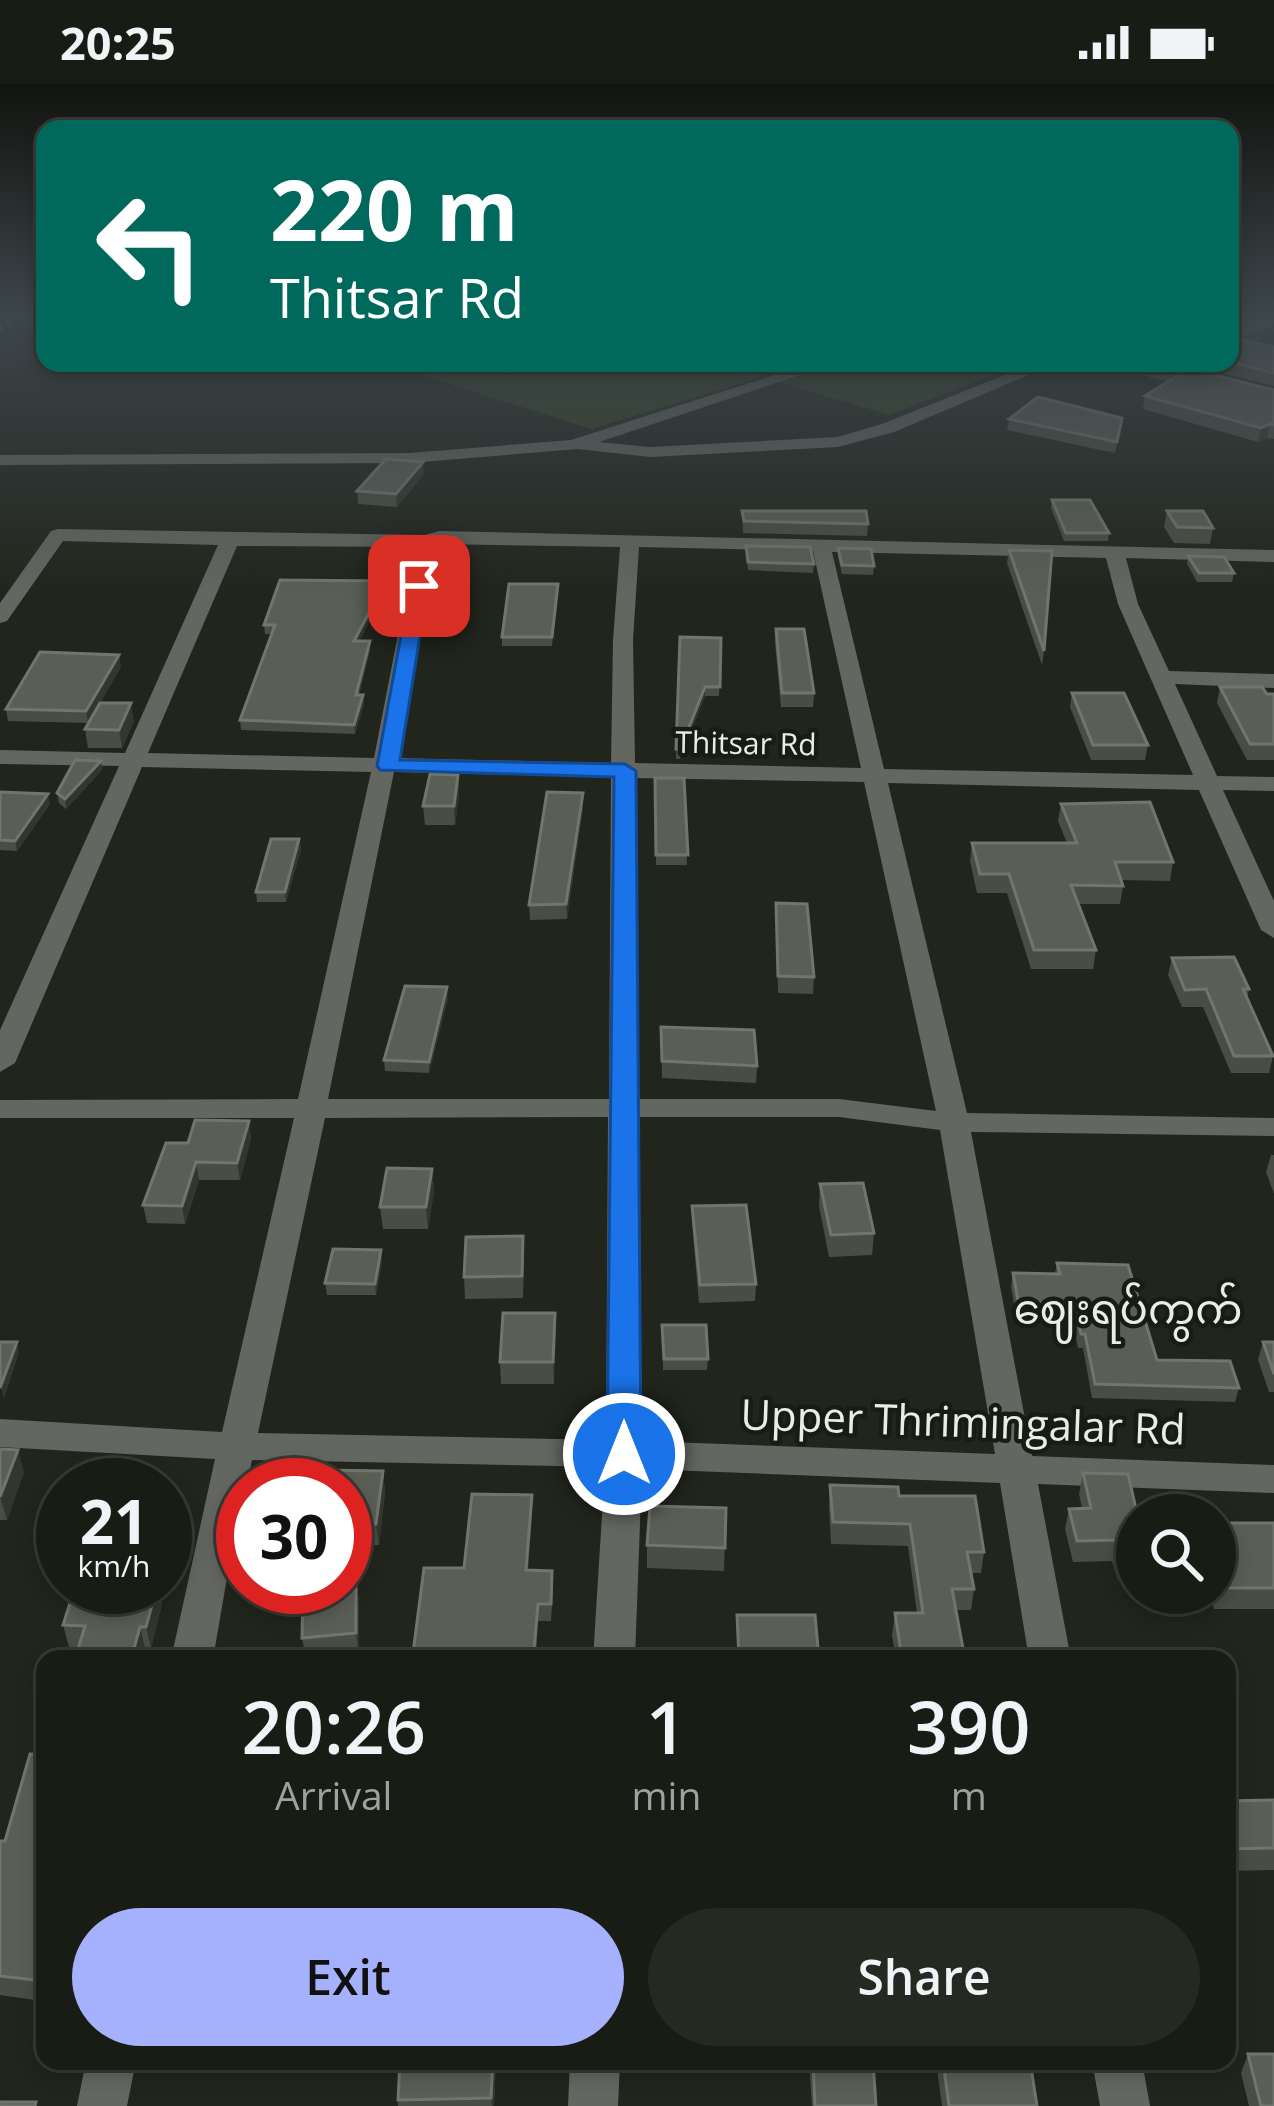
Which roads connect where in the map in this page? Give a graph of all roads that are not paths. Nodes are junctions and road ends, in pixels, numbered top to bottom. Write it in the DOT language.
graph roads {
  1 [pos="693,406"];
  2 [pos="942,406"];
  3 [pos="573,445"];
  4 [pos="0,460"];
  5 [pos="230,541"];
  6 [pos="426,541"];
  7 [pos="630,543"];
  8 [pos="822,548"];
  9 [pos="1115,555"];
  10 [pos="1274,556"];
  11 [pos="0,617"];
  12 [pos="1162,676"];
  13 [pos="1274,681"];
  14 [pos="0,757"];
  15 [pos="130,760"];
  16 [pos="388,766"];
  17 [pos="625,771"];
  18 [pos="871,776"];
  19 [pos="1210,783"];
  20 [pos="1274,784"];
  21 [pos="1274,929"];
  22 [pos="0,1063"];
  23 [pos="625,1106"];
  24 [pos="311,1107"];
  25 [pos="0,1109"];
  26 [pos="954,1122"];
  27 [pos="1274,1127"];
  28 [pos="0,1433"];
  29 [pos="235,1446"];
  30 [pos="624,1454"];
  31 [pos="1019,1468"];
  32 [pos="1274,1479"];
  33 [pos="194,1650"];
  34 [pos="614,1650"];
  35 [pos="1049,1650"];
  36 [pos="109,2070"];
  37 [pos="594,2070"];
  38 [pos="1118,2070"];
  39 [pos="102,2106"];
  40 [pos="592,2106"];
  41 [pos="1124,2106"];
  1 -- 3 [label="street"];
  2 -- 3 [label="street"];
  3 -- 4 [label="street"];
  5 -- 6 [label="street"];
  5 -- 11 [label="street"];
  5 -- 15 [label="street"];
  6 -- 7 [label="street"];
  6 -- 16 [label="street"];
  7 -- 8 [label="street"];
  7 -- 17 [label="street"];
  8 -- 9 [label="street"];
  8 -- 18 [label="street"];
  9 -- 10 [label="street"];
  9 -- 12 [label="street"];
  12 -- 13 [label="street"];
  12 -- 19 [label="street"];
  14 -- 15 [label="street, Thitsar Rd"];
  15 -- 16 [label="street, Thitsar Rd"];
  15 -- 22 [label="street"];
  16 -- 17 [label="street, Thitsar Rd"];
  16 -- 24 [label="street"];
  17 -- 18 [label="street, Thitsar Rd"];
  17 -- 23 [label="street"];
  18 -- 19 [label="street, Thitsar Rd"];
  18 -- 26 [label="street"];
  19 -- 20 [label="street, Thitsar Rd"];
  19 -- 21 [label="street"];
  23 -- 24 [label="street"];
  23 -- 26 [label="street"];
  23 -- 30 [label="street"];
  24 -- 25 [label="street"];
  24 -- 29 [label="street"];
  26 -- 27 [label="street"];
  26 -- 31 [label="street"];
  28 -- 29 [label="street, Upper Thrimingalar Rd"];
  29 -- 30 [label="street, Upper Thrimingalar Rd"];
  29 -- 33 [label="street"];
  30 -- 31 [label="street, Upper Thrimingalar Rd"];
  30 -- 34 [label="street"];
  31 -- 32 [label="street, Upper Thrimingalar Rd"];
  31 -- 35 [label="street"];
  36 -- 39 [label="street"];
  37 -- 40 [label="street"];
  38 -- 41 [label="street"];
}
